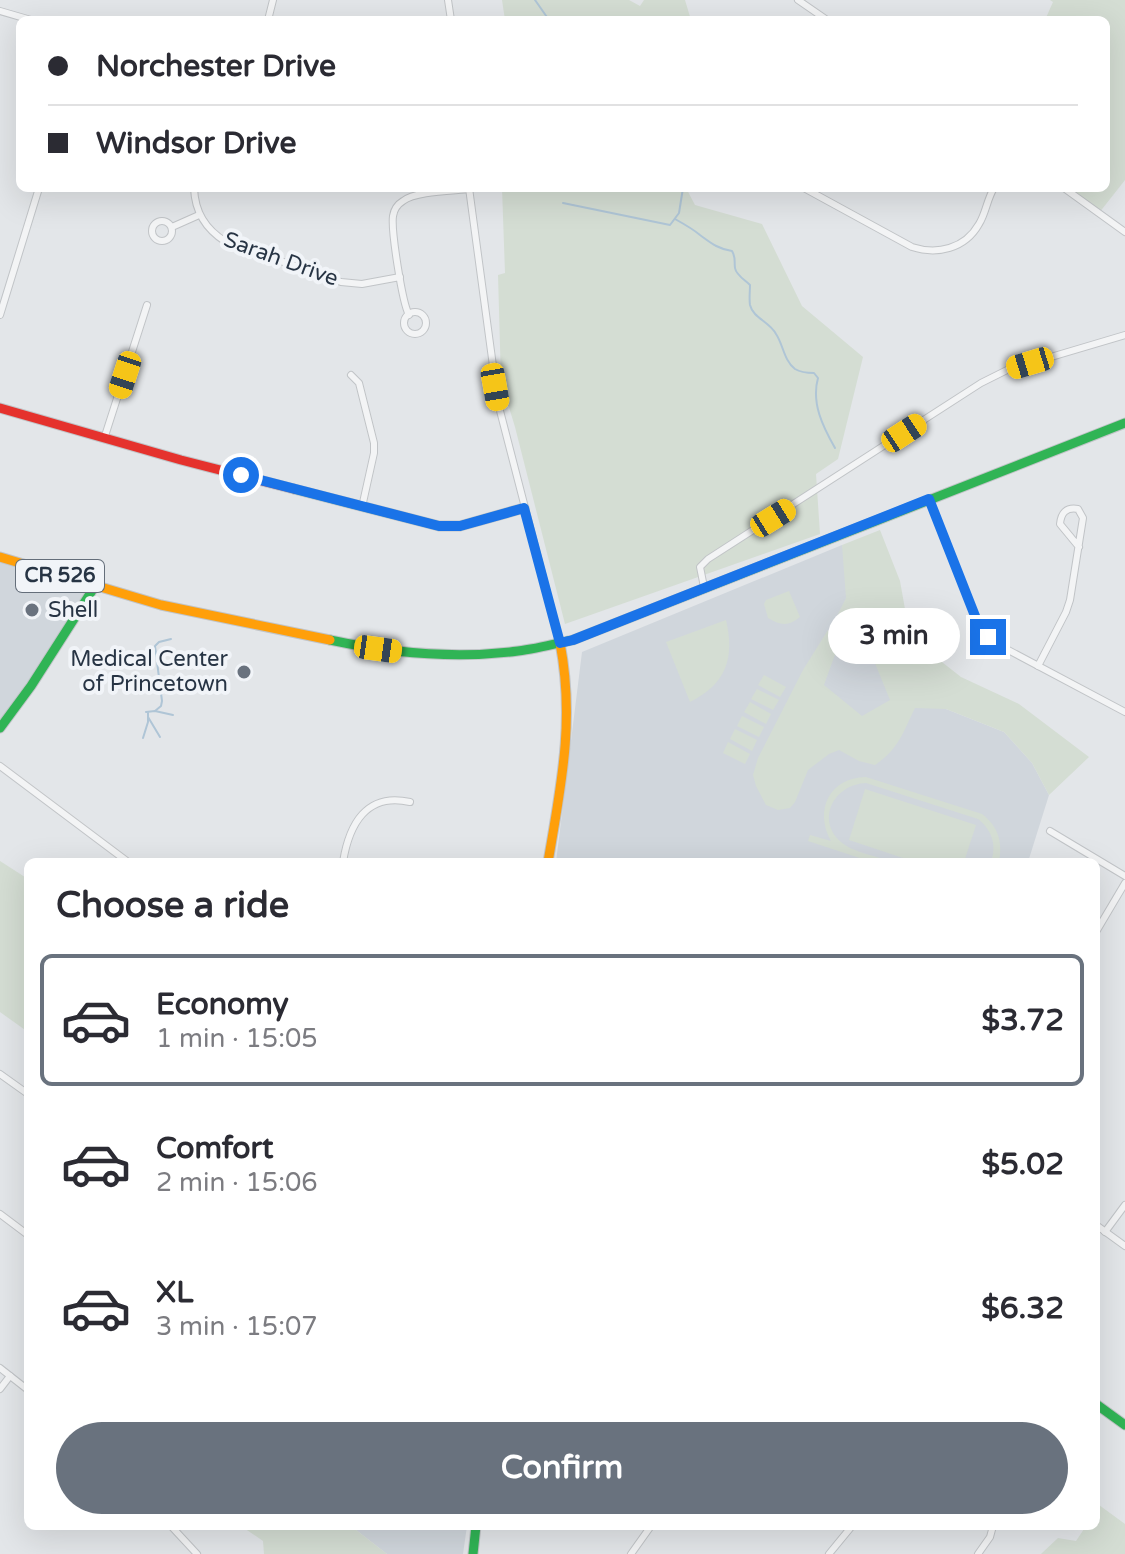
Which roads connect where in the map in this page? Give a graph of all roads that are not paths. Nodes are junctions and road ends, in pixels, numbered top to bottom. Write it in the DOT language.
graph roads {
  1 [pos="798,0"];
  2 [pos="821,16"];
  3 [pos="38,192"];
  4 [pos="194,192"];
  5 [pos="440,192"];
  6 [pos="471,192"];
  7 [pos="811,192"];
  8 [pos="992,192"];
  9 [pos="1070,192"];
  10 [pos="199,215"];
  11 [pos="172,227"];
  12 [pos="1125,232"];
  13 [pos="400,277"];
  14 [pos="147,305"];
  15 [pos="0,315"];
  16 [pos="409,315"];
  17 [pos="1125,335"];
  18 [pos="351,375"];
  19 [pos="0,408"];
  20 [pos="1125,423"];
  21 [pos="104,439"];
  22 [pos="929,499"];
  23 [pos="362,507"];
  24 [pos="524,508"];
  25 [pos="1079,547"];
  26 [pos="0,557"];
  27 [pos="95,586"];
  28 [pos="704,587"];
  29 [pos="560,643"];
  30 [pos="1038,666"];
  31 [pos="1125,712"];
  32 [pos="0,728"];
  33 [pos="0,766"];
  34 [pos="410,802"];
  35 [pos="1050,831"];
  36 [pos="123,858"];
  37 [pos="344,858"];
  38 [pos="549,858"];
  39 [pos="1095,858"];
  40 [pos="1100,861"];
  41 [pos="1125,876"];
  42 [pos="1125,883"];
  43 [pos="1100,925"];
  44 [pos="0,1074"];
  45 [pos="24,1091"];
  46 [pos="1125,1205"];
  47 [pos="0,1214"];
  48 [pos="1100,1228"];
  49 [pos="24,1232"];
  50 [pos="1105,1232"];
  51 [pos="1125,1246"];
  52 [pos="0,1368"];
  53 [pos="10,1376"];
  54 [pos="24,1387"];
  55 [pos="0,1389"];
  56 [pos="1100,1407"];
  57 [pos="1125,1425"];
  58 [pos="175,1530"];
  59 [pos="476,1530"];
  60 [pos="648,1530"];
  61 [pos="849,1530"];
  62 [pos="992,1530"];
  63 [pos="197,1554"];
  64 [pos="473,1554"];
  65 [pos="631,1554"];
  66 [pos="829,1554"];
  67 [pos="978,1554"];
  1 -- 2 [label="street"];
  3 -- 15 [label="street"];
  4 -- 10 [label="street, Sarah Drive"];
  5 -- 13 [label="street"];
  6 -- 24 [label="street"];
  7 -- 8 [label="street"];
  9 -- 12 [label="street"];
  10 -- 11 [label="street"];
  10 -- 13 [label="street, Sarah Drive"];
  13 -- 16 [label="street"];
  14 -- 21 [label="street"];
  17 -- 28 [label="street"];
  18 -- 23 [label="street"];
  19 -- 21 [label="main road"];
  20 -- 22 [label="main road, CR 526"];
  21 -- 23 [label="main road"];
  22 -- 28 [label="main road, CR 526"];
  22 -- 30 [label="street"];
  23 -- 24 [label="main road"];
  24 -- 29 [label="street"];
  25 -- 25 [label="street"];
  25 -- 30 [label="street"];
  26 -- 27 [label="main road, CR 526"];
  27 -- 29 [label="main road, CR 526"];
  27 -- 32 [label="main road"];
  28 -- 29 [label="main road, CR 526"];
  29 -- 38 [label="main road"];
  30 -- 31 [label="street"];
  33 -- 36 [label="street"];
  34 -- 37 [label="street"];
  35 -- 39 [label="street"];
  40 -- 41 [label="street"];
  42 -- 43 [label="street"];
  44 -- 45 [label="street"];
  46 -- 50 [label="street"];
  47 -- 49 [label="street"];
  48 -- 50 [label="street"];
  50 -- 51 [label="street"];
  52 -- 53 [label="street"];
  53 -- 54 [label="street"];
  53 -- 55 [label="street"];
  56 -- 57 [label="main road"];
  58 -- 63 [label="street"];
  59 -- 64 [label="main road"];
  60 -- 65 [label="street"];
  61 -- 66 [label="street"];
  62 -- 67 [label="street"];
}
